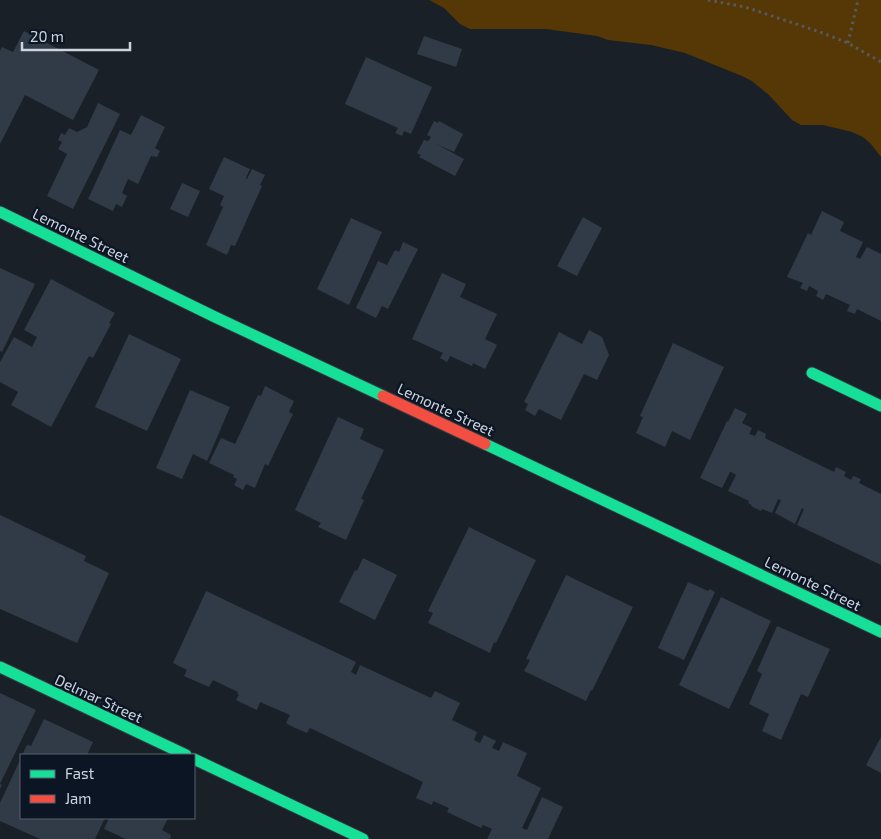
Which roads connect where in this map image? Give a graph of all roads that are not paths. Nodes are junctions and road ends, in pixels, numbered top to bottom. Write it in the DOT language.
graph roads {
  1 [pos="0,212"];
  2 [pos="812,374"];
  3 [pos="881,406"];
  4 [pos="881,632"];
  5 [pos="0,667"];
  6 [pos="184,754"];
  7 [pos="195,759"];
  8 [pos="363,839"];
  1 -- 4 [label="street, Lemonte Street"];
  2 -- 3 [label="street"];
  5 -- 6 [label="street, Delmar Street"];
  7 -- 8 [label="street"];
}
